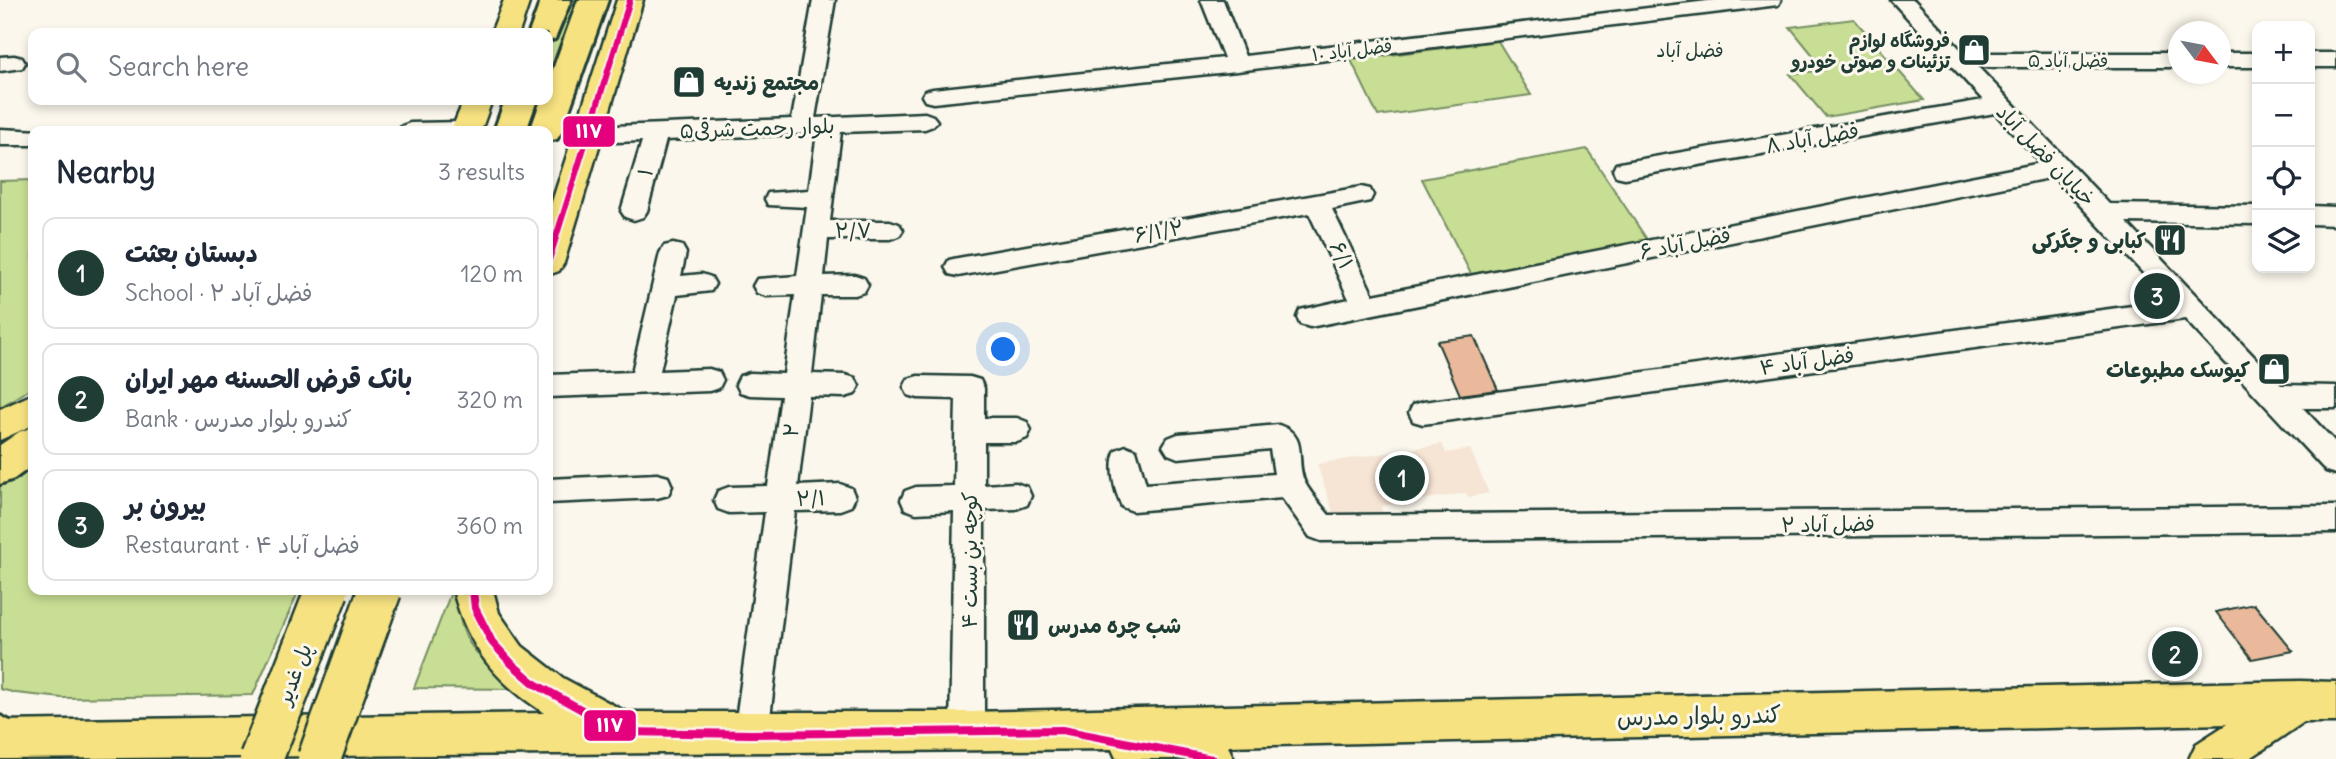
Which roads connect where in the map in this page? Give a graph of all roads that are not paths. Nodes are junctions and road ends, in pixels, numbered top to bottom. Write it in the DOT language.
graph roads {
  1 [pos="517,0"];
  2 [pos="556,0"];
  3 [pos="593,0"];
  4 [pos="630,0"];
  5 [pos="824,0"];
  6 [pos="1212,0"];
  7 [pos="1770,0"];
  8 [pos="1902,0"];
  9 [pos="507,28"];
  10 [pos="546,28"];
  11 [pos="1958,60"];
  12 [pos="2168,60"];
  13 [pos="2231,60"];
  14 [pos="2252,60"];
  15 [pos="2315,60"];
  16 [pos="2336,60"];
  17 [pos="1237,64"];
  18 [pos="933,96"];
  19 [pos="476,105"];
  20 [pos="519,105"];
  21 [pos="1999,105"];
  22 [pos="925,121"];
  23 [pos="830,125"];
  24 [pos="468,126"];
  25 [pos="512,126"];
  26 [pos="548,126"];
  27 [pos="802,126"];
  28 [pos="656,132"];
  29 [pos="589,135"];
  30 [pos="0,137"];
  31 [pos="28,137"];
  32 [pos="2059,168"];
  33 [pos="1625,170"];
  34 [pos="1361,195"];
  35 [pos="820,198"];
  36 [pos="777,199"];
  37 [pos="1317,203"];
  38 [pos="634,211"];
  39 [pos="2102,213"];
  40 [pos="2252,215"];
  41 [pos="2315,215"];
  42 [pos="2336,216"];
  43 [pos="816,230"];
  44 [pos="890,230"];
  45 [pos="553,247"];
  46 [pos="673,253"];
  47 [pos="958,267"];
  48 [pos="702,284"];
  49 [pos="809,285"];
  50 [pos="855,285"];
  51 [pos="666,286"];
  52 [pos="766,286"];
  53 [pos="1366,307"];
  54 [pos="2191,308"];
  55 [pos="1310,317"];
  56 [pos="709,380"];
  57 [pos="643,383"];
  58 [pos="750,384"];
  59 [pos="796,385"];
  60 [pos="553,386"];
  61 [pos="845,386"];
  62 [pos="918,387"];
  63 [pos="2274,396"];
  64 [pos="2336,397"];
  65 [pos="28,411"];
  66 [pos="1423,413"];
  67 [pos="0,426"];
  68 [pos="1017,429"];
  69 [pos="969,430"];
  70 [pos="1178,446"];
  71 [pos="28,447"];
  72 [pos="1126,458"];
  73 [pos="2336,462"];
  74 [pos="0,467"];
  75 [pos="1290,485"];
  76 [pos="657,486"];
  77 [pos="553,491"];
  78 [pos="1016,496"];
  79 [pos="840,497"];
  80 [pos="969,498"];
  81 [pos="782,499"];
  82 [pos="729,500"];
  83 [pos="916,500"];
  84 [pos="2336,519"];
  85 [pos="325,595"];
  86 [pos="378,595"];
  87 [pos="474,595"];
  88 [pos="2318,701"];
  89 [pos="1062,730"];
  90 [pos="622,732"];
  91 [pos="967,732"];
  92 [pos="751,734"];
  93 [pos="1,741"];
  94 [pos="261,759"];
  95 [pos="319,759"];
  96 [pos="1212,759"];
  97 [pos="2211,759"];
  1 -- 9 [label="main road"];
  2 -- 10 [label="highway"];
  3 -- 26 [label="highway"];
  4 -- 29 [label="main road"];
  5 -- 27 [label="street"];
  6 -- 17 [label="street"];
  7 -- 17 [label="street, فضل آباد ۱۰"];
  8 -- 11 [label="street, خیابان فضل آباد"];
  11 -- 12 [label="street, فضل آباد ۵"];
  11 -- 21 [label="street, خیابان فضل آباد"];
  13 -- 14 [label="street"];
  15 -- 16 [label="street"];
  17 -- 18 [label="street, فضل آباد ۱۰"];
  19 -- 24 [label="main road"];
  20 -- 25 [label="highway"];
  21 -- 32 [label="street, خیابان فضل آباد"];
  21 -- 33 [label="street, فضل آباد ۸"];
  22 -- 23 [label="street, ۵بلوار رحمت شرقی"];
  23 -- 27 [label="street, ۵بلوار رحمت شرقی"];
  23 -- 35 [label="street, ۲"];
  27 -- 28 [label="street, ۵بلوار رحمت شرقی"];
  28 -- 29 [label="street, ۵بلوار رحمت شرقی"];
  28 -- 38 [label="street, ۱"];
  29 -- 45 [label="main road"];
  30 -- 31 [label="street"];
  32 -- 39 [label="street, خیابان فضل آباد"];
  32 -- 53 [label="street, فضل آباد ۶"];
  34 -- 37 [label="street, ۶/۱/۲"];
  35 -- 36 [label="street"];
  35 -- 43 [label="street, ۲"];
  37 -- 47 [label="street, ۶/۱/۲"];
  37 -- 53 [label="street, ۶/۱"];
  39 -- 40 [label="street"];
  39 -- 54 [label="street, خیابان فضل آباد"];
  41 -- 42 [label="street"];
  43 -- 44 [label="street, ۲/۷"];
  43 -- 49 [label="street, ۲"];
  46 -- 51 [label="street"];
  48 -- 51 [label="street"];
  49 -- 50 [label="street"];
  49 -- 52 [label="street"];
  49 -- 59 [label="street, ۲"];
  51 -- 57 [label="street"];
  53 -- 55 [label="street, فضل آباد ۶"];
  54 -- 63 [label="street, خیابان فضل آباد"];
  54 -- 66 [label="street, فضل آباد ۴"];
  56 -- 57 [label="street"];
  57 -- 60 [label="street"];
  58 -- 59 [label="street"];
  59 -- 61 [label="street"];
  59 -- 81 [label="street, ۲"];
  62 -- 69 [label="street, کوچه بن بست ۴"];
  63 -- 64 [label="street"];
  63 -- 73 [label="street, خیابان فضل آباد"];
  65 -- 67 [label="main road"];
  68 -- 69 [label="street"];
  69 -- 80 [label="street, کوچه بن بست ۴"];
  70 -- 75 [label="street"];
  71 -- 74 [label="highway"];
  72 -- 75 [label="street"];
  75 -- 84 [label="street, فضل آباد ۲"];
  76 -- 77 [label="street"];
  78 -- 80 [label="street"];
  79 -- 81 [label="street, ۲/۱"];
  80 -- 83 [label="street"];
  80 -- 91 [label="street, کوچه بن بست ۴"];
  81 -- 82 [label="street, ۲/۱"];
  81 -- 92 [label="street, ۲"];
  85 -- 94 [label="highway, پل غدیر, bridge"];
  86 -- 95 [label="highway, bridge"];
  87 -- 90 [label="main road"];
  88 -- 89 [label="main road, کندرو بلوار مدرس"];
  88 -- 97 [label="main road"];
  89 -- 91 [label="main road"];
  89 -- 96 [label="main road"];
  90 -- 92 [label="main road"];
  90 -- 93 [label="main road"];
  91 -- 92 [label="main road"];
}
